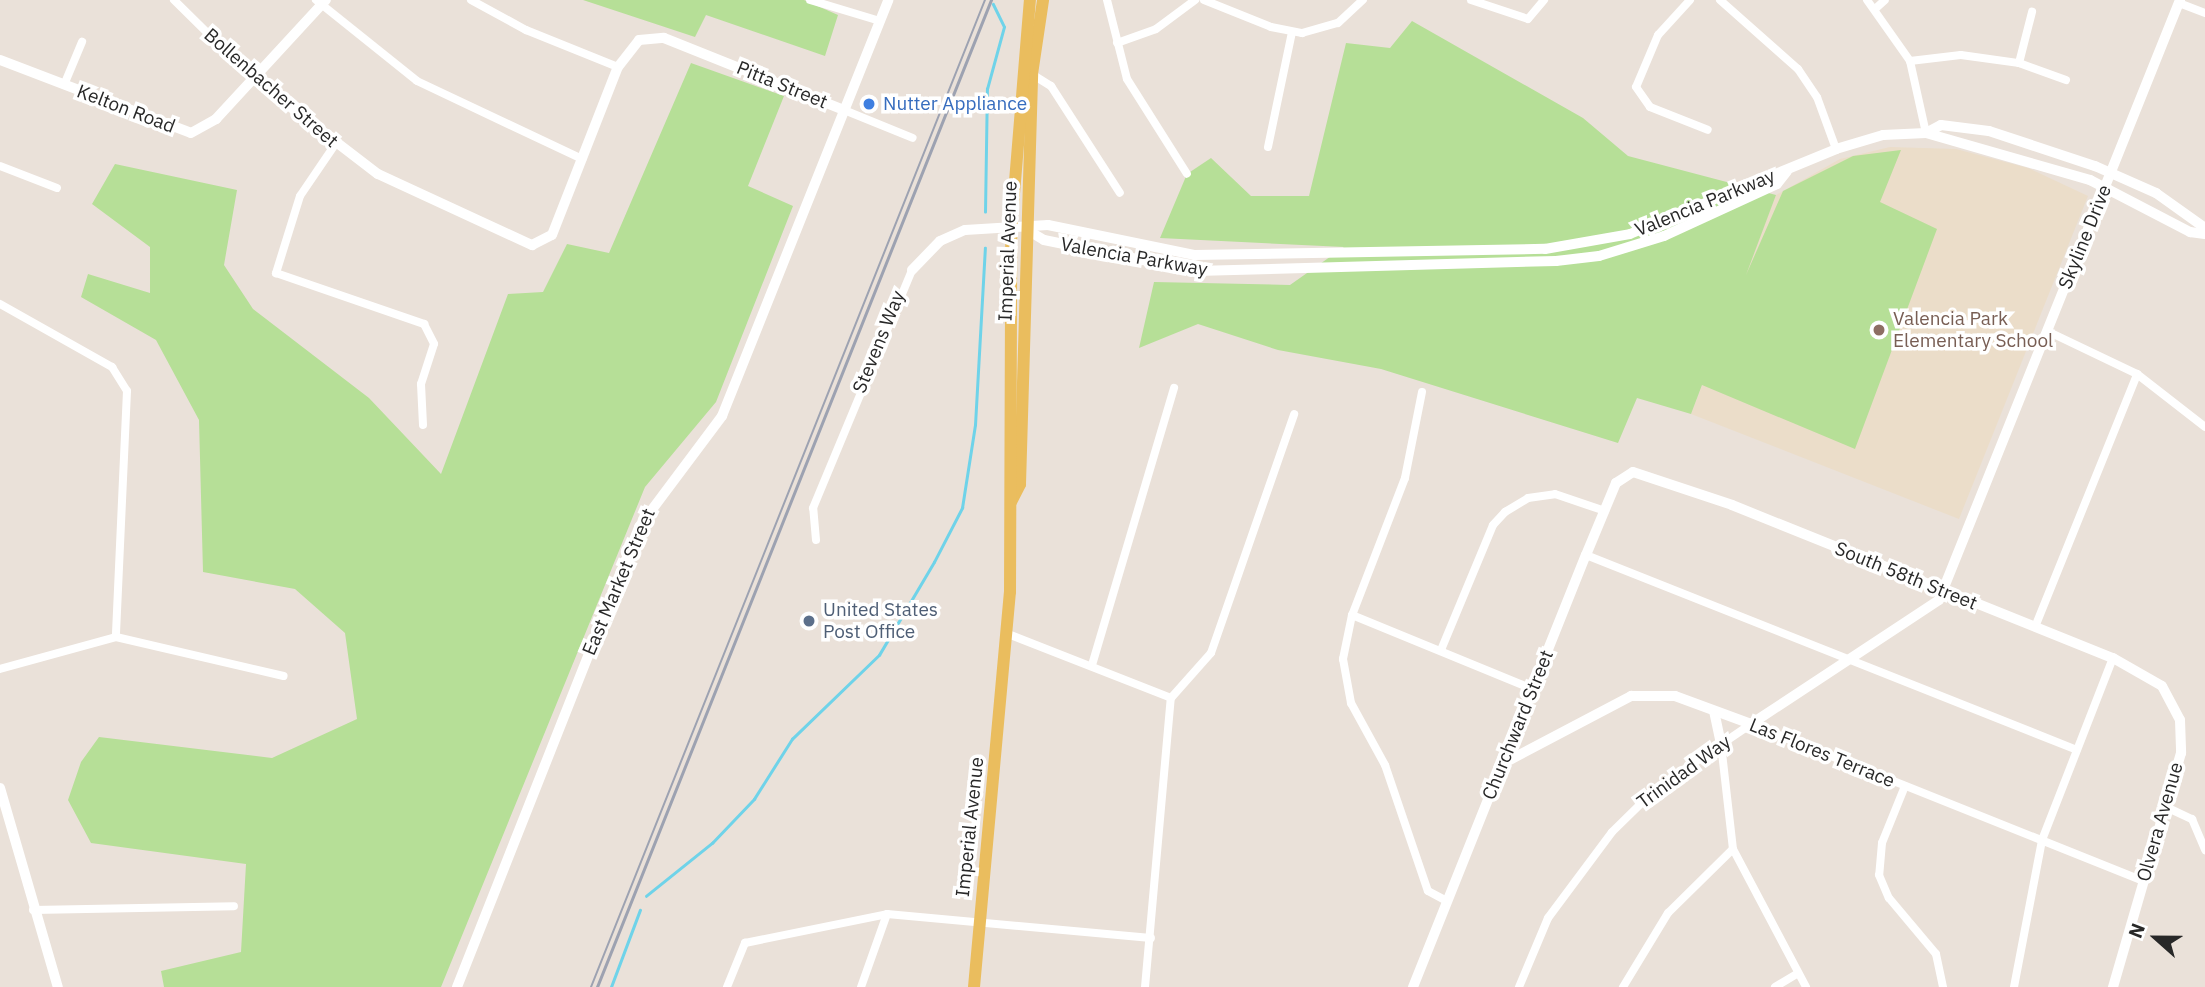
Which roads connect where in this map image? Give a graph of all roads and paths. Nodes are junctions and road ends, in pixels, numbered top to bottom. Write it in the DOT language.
graph roads {
  1 [pos="174,0"];
  2 [pos="471,0"];
  3 [pos="810,0"];
  4 [pos="888,0"];
  5 [pos="1030,0"];
  6 [pos="1042,0"];
  7 [pos="1107,0"];
  8 [pos="1195,0"];
  9 [pos="1204,0"];
  10 [pos="1363,0"];
  11 [pos="1471,0"];
  12 [pos="1544,0"];
  13 [pos="1690,0"];
  14 [pos="1720,0"];
  15 [pos="1867,0"];
  16 [pos="1885,0"];
  17 [pos="2179,1"];
  18 [pos="321,2"];
  19 [pos="1875,9"];
  20 [pos="2032,12"];
  21 [pos="2205,13"];
  22 [pos="880,21"];
  23 [pos="1292,33"];
  24 [pos="82,42"];
  25 [pos="1117,43"];
  26 [pos="0,61"];
  27 [pos="1910,61"];
  28 [pos="2019,63"];
  29 [pos="618,67"];
  30 [pos="1026,72"];
  31 [pos="254,79"];
  32 [pos="2066,80"];
  33 [pos="64,85"];
  34 [pos="844,110"];
  35 [pos="1708,130"];
  36 [pos="1926,134"];
  37 [pos="913,138"];
  38 [pos="334,146"];
  39 [pos="1268,147"];
  40 [pos="1836,149"];
  41 [pos="582,159"];
  42 [pos="0,166"];
  43 [pos="1787,171"];
  44 [pos="2111,172"];
  45 [pos="1188,174"];
  46 [pos="2106,186"];
  47 [pos="57,188"];
  48 [pos="1121,193"];
  49 [pos="2205,228"];
  50 [pos="1011,230"];
  51 [pos="1029,231"];
  52 [pos="2205,234"];
  53 [pos="912,270"];
  54 [pos="0,304"];
  55 [pos="2047,331"];
  56 [pos="2137,374"];
  57 [pos="1174,388"];
  58 [pos="1422,392"];
  59 [pos="1294,414"];
  60 [pos="423,425"];
  61 [pos="2205,427"];
  62 [pos="1633,472"];
  63 [pos="1011,502"];
  64 [pos="1605,511"];
  65 [pos="816,540"];
  66 [pos="1586,555"];
  67 [pos="1943,590"];
  68 [pos="1352,615"];
  69 [pos="2035,627"];
  70 [pos="1008,634"];
  71 [pos="116,637"];
  72 [pos="1441,650"];
  73 [pos="2113,659"];
  74 [pos="1851,661"];
  75 [pos="1091,665"];
  76 [pos="0,669"];
  77 [pos="284,676"];
  78 [pos="1532,689"];
  79 [pos="1171,698"];
  80 [pos="2171,698"];
  81 [pos="1714,711"];
  82 [pos="1751,724"];
  83 [pos="1721,744"];
  84 [pos="2077,750"];
  85 [pos="1504,762"];
  86 [pos="1905,786"];
  87 [pos="0,788"];
  88 [pos="2166,807"];
  89 [pos="2042,840"];
  90 [pos="1733,849"];
  91 [pos="2205,850"];
  92 [pos="2143,881"];
  93 [pos="1447,901"];
  94 [pos="234,905"];
  95 [pos="33,909"];
  96 [pos="887,914"];
  97 [pos="980,921"];
  98 [pos="1151,938"];
  99 [pos="1798,974"];
  100 [pos="58,987"];
  101 [pos="457,987"];
  102 [pos="727,987"];
  103 [pos="861,987"];
  104 [pos="974,987"];
  105 [pos="1145,987"];
  106 [pos="1413,987"];
  107 [pos="1519,987"];
  108 [pos="1623,987"];
  109 [pos="1775,987"];
  110 [pos="1806,987"];
  111 [pos="1943,987"];
  112 [pos="2014,987"];
  113 [pos="2113,987"];
  1 -- 31 [label="street, Bollenbacher Street"];
  2 -- 29 [label="street"];
  3 -- 22 [label="street"];
  4 -- 22 [label="street, East Market Street"];
  5 -- 30 [label="main road, Imperial Avenue"];
  6 -- 30 [label="main road, Imperial Avenue"];
  7 -- 25 [label="street"];
  8 -- 25 [label="street"];
  9 -- 23 [label="street"];
  10 -- 23 [label="street"];
  11 -- 12 [label="street"];
  13 -- 35 [label="street"];
  14 -- 40 [label="street"];
  15 -- 19 [label="street"];
  16 -- 19 [label="street"];
  17 -- 21 [label="street"];
  17 -- 44 [label="street, Skyline Drive"];
  18 -- 31 [label="street, Kelton Road"];
  18 -- 41 [label="street"];
  19 -- 27 [label="street"];
  20 -- 28 [label="street"];
  22 -- 34 [label="street, East Market Street"];
  23 -- 39 [label="street"];
  24 -- 33 [label="street"];
  25 -- 45 [label="street"];
  26 -- 33 [label="street, Kelton Road"];
  27 -- 28 [label="street"];
  27 -- 36 [label="street"];
  28 -- 32 [label="street"];
  29 -- 34 [label="street, Pitta Street"];
  29 -- 41 [label="street"];
  30 -- 48 [label="street"];
  30 -- 50 [label="main road, Imperial Avenue"];
  30 -- 51 [label="main road, Imperial Avenue"];
  31 -- 33 [label="street, Kelton Road"];
  31 -- 38 [label="street, Bollenbacher Street"];
  34 -- 37 [label="street, Pitta Street"];
  34 -- 101 [label="street, East Market Street"];
  36 -- 40 [label="street, Valencia Parkway"];
  36 -- 44 [label="street, Valencia Parkway"];
  36 -- 46 [label="street, Valencia Parkway"];
  38 -- 41 [label="street, Bollenbacher Street"];
  38 -- 60 [label="street"];
  40 -- 43 [label="street, Valencia Parkway"];
  42 -- 47 [label="street"];
  43 -- 51 [label="street, Valencia Parkway"];
  43 -- 51 [label="street, Valencia Parkway"];
  44 -- 46 [label="street, Skyline Drive"];
  44 -- 49 [label="street, Valencia Parkway"];
  46 -- 52 [label="street, Valencia Parkway"];
  46 -- 55 [label="street, Skyline Drive"];
  50 -- 51 [label="street, Stevens Way"];
  50 -- 53 [label="street, Stevens Way"];
  50 -- 63 [label="main road, Imperial Avenue"];
  51 -- 63 [label="main road, Imperial Avenue"];
  53 -- 65 [label="street, Stevens Way"];
  54 -- 71 [label="street"];
  55 -- 56 [label="street"];
  55 -- 67 [label="street, Skyline Drive"];
  56 -- 61 [label="street"];
  56 -- 69 [label="street"];
  57 -- 75 [label="street"];
  58 -- 68 [label="street"];
  59 -- 79 [label="street"];
  62 -- 64 [label="street, Churchward Street"];
  62 -- 67 [label="street, South 58th Street"];
  63 -- 70 [label="main road, Imperial Avenue"];
  64 -- 66 [label="street, Churchward Street"];
  64 -- 72 [label="street"];
  66 -- 74 [label="street"];
  66 -- 78 [label="street, Churchward Street"];
  67 -- 69 [label="street, South 58th Street"];
  67 -- 74 [label="street, Trinidad Way"];
  68 -- 72 [label="street"];
  68 -- 93 [label="street"];
  69 -- 73 [label="street, South 58th Street"];
  70 -- 75 [label="street"];
  70 -- 97 [label="main road, Imperial Avenue"];
  71 -- 76 [label="street"];
  71 -- 77 [label="street"];
  72 -- 78 [label="street"];
  73 -- 80 [label="street, South 58th Street"];
  73 -- 84 [label="street"];
  74 -- 82 [label="street, Trinidad Way"];
  74 -- 84 [label="street"];
  75 -- 79 [label="street"];
  78 -- 85 [label="street, Churchward Street"];
  79 -- 98 [label="street"];
  80 -- 88 [label="street, Olvera Avenue"];
  81 -- 82 [label="street, Las Flores Terrace"];
  81 -- 83 [label="street"];
  81 -- 85 [label="street, Las Flores Terrace"];
  82 -- 83 [label="street, Trinidad Way"];
  82 -- 86 [label="street, Las Flores Terrace"];
  83 -- 90 [label="street"];
  83 -- 107 [label="street, Trinidad Way"];
  84 -- 89 [label="street"];
  85 -- 93 [label="street, Churchward Street"];
  86 -- 89 [label="street, Las Flores Terrace"];
  86 -- 111 [label="street"];
  87 -- 95 [label="street"];
  88 -- 91 [label="street"];
  88 -- 92 [label="street, Olvera Avenue"];
  89 -- 92 [label="street, Las Flores Terrace"];
  89 -- 112 [label="street"];
  90 -- 99 [label="street"];
  90 -- 108 [label="street"];
  92 -- 113 [label="street, Olvera Avenue"];
  93 -- 106 [label="street, Churchward Street"];
  94 -- 95 [label="street"];
  95 -- 100 [label="street"];
  96 -- 97 [label="street"];
  96 -- 102 [label="street"];
  96 -- 103 [label="street"];
  97 -- 98 [label="street"];
  97 -- 104 [label="main road, Imperial Avenue"];
  98 -- 105 [label="street"];
  99 -- 109 [label="street"];
  99 -- 110 [label="street"];
}
